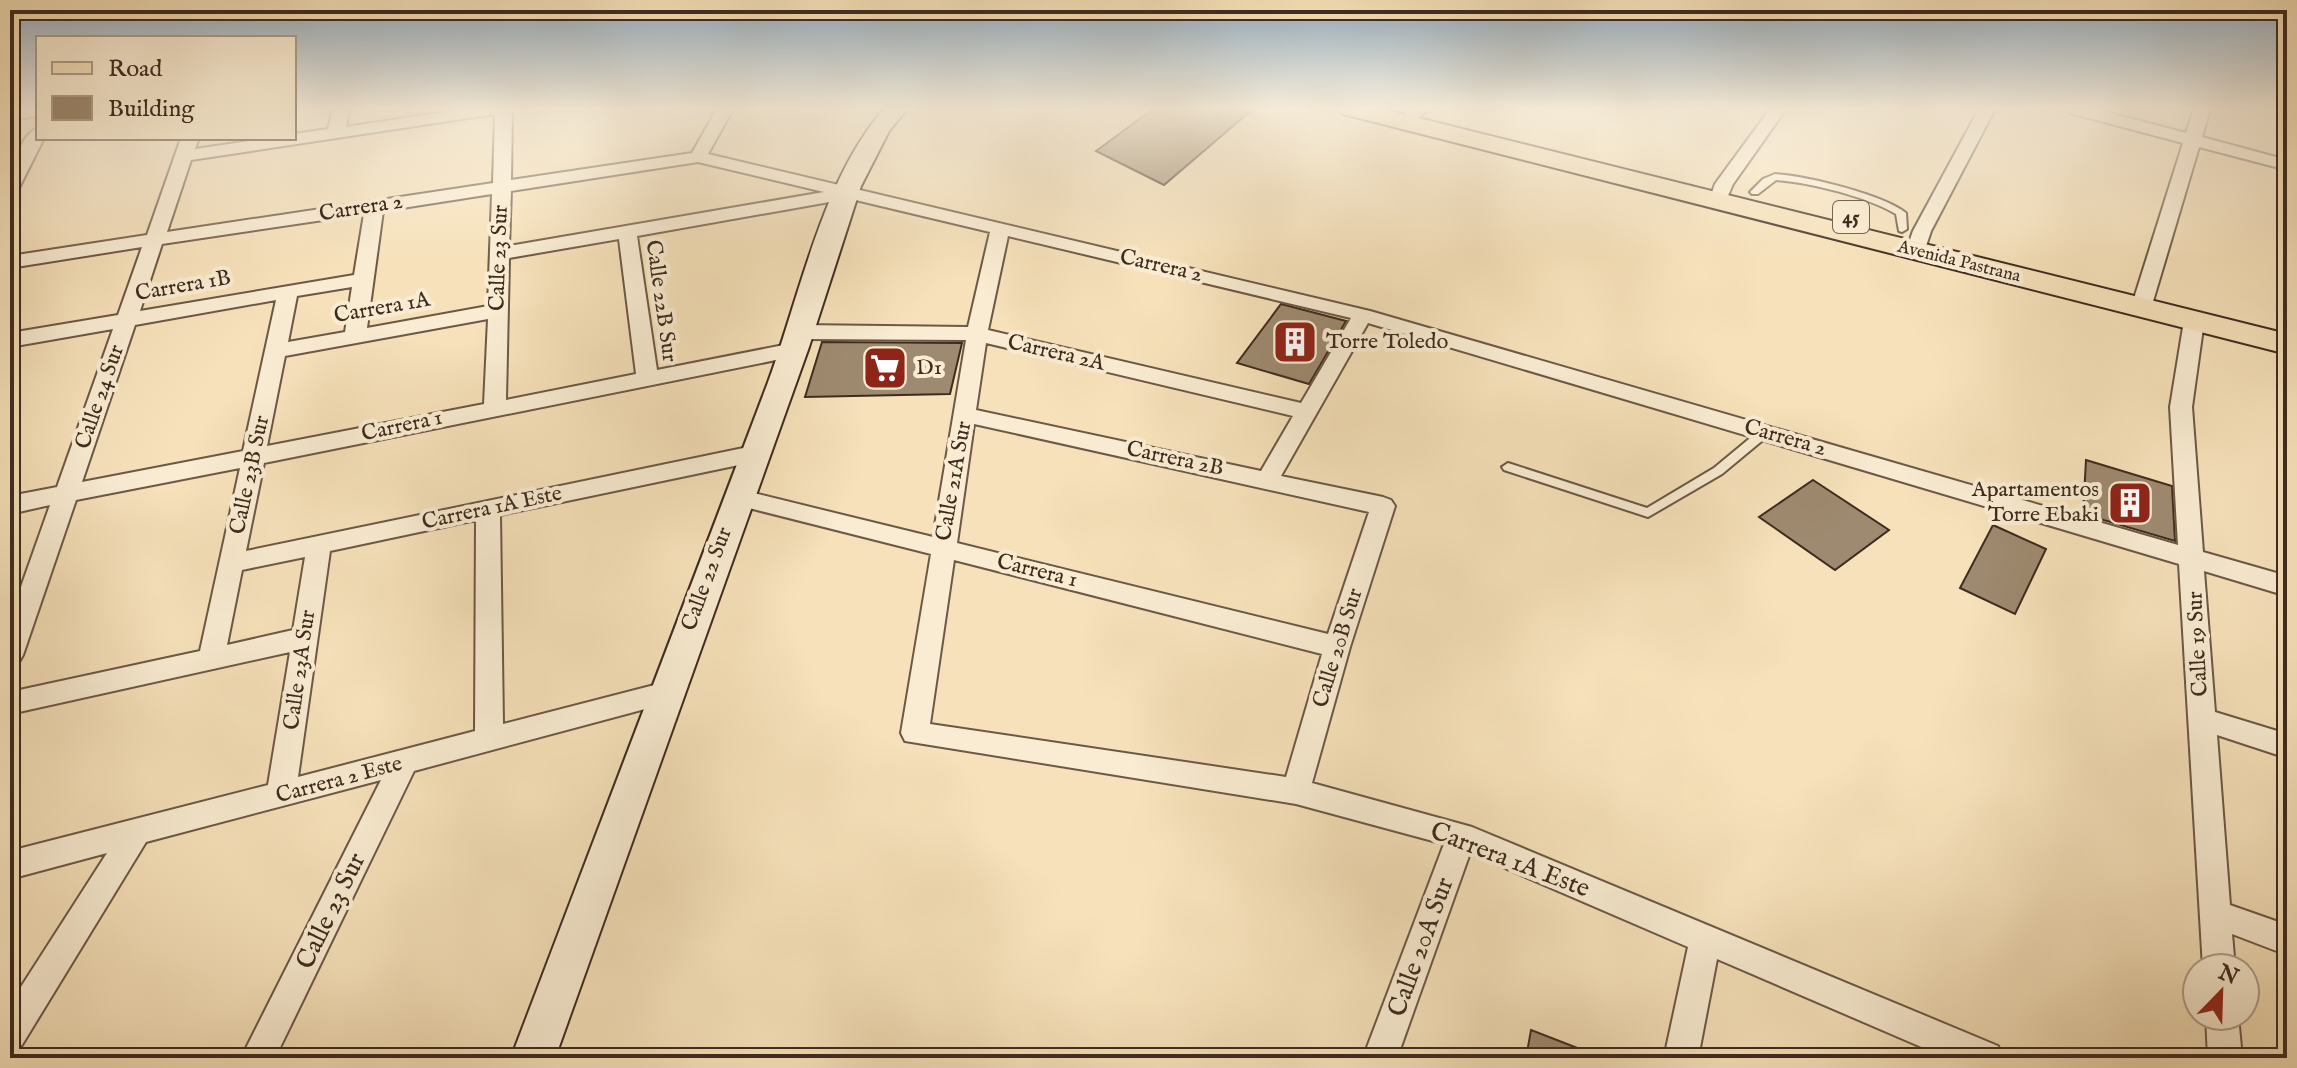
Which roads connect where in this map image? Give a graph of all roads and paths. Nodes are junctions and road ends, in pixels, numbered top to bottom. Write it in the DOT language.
graph roads {
  1 [pos="25,159"];
  2 [pos="183,159"];
  3 [pos="502,159"];
  4 [pos="686,159"];
  5 [pos="705,159"];
  6 [pos="864,159"];
  7 [pos="1593,159"];
  8 [pos="1744,159"];
  9 [pos="1958,159"];
  10 [pos="2188,159"];
  11 [pos="2264,159"];
  12 [pos="2287,165"];
  13 [pos="501,186"];
  14 [pos="10,188"];
  15 [pos="1721,192"];
  16 [pos="847,194"];
  17 [pos="374,206"];
  18 [pos="1000,230"];
  19 [pos="627,232"];
  20 [pos="1913,238"];
  21 [pos="155,240"];
  22 [pos="499,254"];
  23 [pos="10,262"];
  24 [pos="363,279"];
  25 [pos="288,292"];
  26 [pos="2143,299"];
  27 [pos="497,311"];
  28 [pos="1363,315"];
  29 [pos="127,320"];
  30 [pos="2194,321"];
  31 [pos="2287,325"];
  32 [pos="977,334"];
  33 [pos="355,337"];
  34 [pos="10,340"];
  35 [pos="797,341"];
  36 [pos="2287,344"];
  37 [pos="276,351"];
  38 [pos="647,377"];
  39 [pos="495,407"];
  40 [pos="1307,412"];
  41 [pos="965,415"];
  42 [pos="1765,432"];
  43 [pos="753,454"];
  44 [pos="256,456"];
  45 [pos="1508,467"];
  46 [pos="1268,479"];
  47 [pos="66,494"];
  48 [pos="737,497"];
  49 [pos="10,505"];
  50 [pos="1383,506"];
  51 [pos="488,509"];
  52 [pos="319,544"];
  53 [pos="942,547"];
  54 [pos="2193,558"];
  55 [pos="231,563"];
  56 [pos="2287,586"];
  57 [pos="305,638"];
  58 [pos="1337,647"];
  59 [pos="10,655"];
  60 [pos="211,659"];
  61 [pos="666,693"];
  62 [pos="10,703"];
  63 [pos="2202,719"];
  64 [pos="915,733"];
  65 [pos="489,740"];
  66 [pos="2287,746"];
  67 [pos="404,763"];
  68 [pos="1296,791"];
  69 [pos="281,795"];
  70 [pos="136,833"];
  71 [pos="1462,836"];
  72 [pos="10,865"];
  73 [pos="2216,914"];
  74 [pos="1705,940"];
  75 [pos="2287,940"];
  76 [pos="2218,952"];
  77 [pos="2223,1032"];
  78 [pos="10,1033"];
  79 [pos="1975,1056"];
  80 [pos="258,1058"];
  81 [pos="533,1058"];
  82 [pos="1380,1058"];
  83 [pos="1681,1058"];
  84 [pos="2225,1058"];
  1 -- 14 [label="street"];
  2 -- 21 [label="street, Calle 24 Sur"];
  3 -- 13 [label="street, Calle 23 Sur"];
  4 -- 13 [label="street, Carrera 2"];
  5 -- 16 [label="street, Carrera 2"];
  6 -- 16 [label="main road, Calle 22 Sur"];
  7 -- 15 [label="main road, Avenida Pastrana"];
  8 -- 15 [label="street"];
  9 -- 20 [label="street"];
  10 -- 26 [label="street"];
  11 -- 12 [label="street"];
  13 -- 17 [label="street, Carrera 2"];
  13 -- 22 [label="street, Calle 23 Sur"];
  15 -- 20 [label="main road, Avenida Pastrana"];
  15 -- 20 [label="main road, Avenida Pastrana / 45"];
  16 -- 18 [label="street, Carrera 2"];
  16 -- 19 [label="street"];
  16 -- 35 [label="main road, Calle 22 Sur"];
  17 -- 21 [label="street, Carrera 2"];
  17 -- 24 [label="street"];
  18 -- 28 [label="street, Carrera 2"];
  18 -- 32 [label="street, Calle 21A Sur"];
  19 -- 22 [label="street"];
  19 -- 38 [label="street, Calle 22B Sur"];
  20 -- 26 [label="main road, Avenida Pastrana"];
  21 -- 23 [label="street, Carrera 2"];
  21 -- 29 [label="street, Calle 24 Sur"];
  22 -- 27 [label="street, Calle 23 Sur"];
  24 -- 25 [label="street, Carrera 1B"];
  24 -- 33 [label="street"];
  25 -- 29 [label="street, Carrera 1B"];
  25 -- 37 [label="street, Calle 23B Sur"];
  26 -- 30 [label="main road, Avenida Pastrana"];
  26 -- 31 [label="main road, Avenida Pastrana"];
  27 -- 33 [label="street, Carrera 1A"];
  27 -- 39 [label="street, Calle 23 Sur"];
  28 -- 40 [label="street"];
  28 -- 42 [label="street, Carrera 2"];
  29 -- 34 [label="street, Carrera 1B"];
  29 -- 47 [label="street, Calle 24 Sur"];
  30 -- 36 [label="main road, Avenida Pastrana"];
  30 -- 54 [label="street, Calle 19 Sur"];
  32 -- 35 [label="street, Carrera 2A"];
  32 -- 40 [label="street, Carrera 2A"];
  32 -- 41 [label="street, Calle 21A Sur"];
  33 -- 37 [label="street, Carrera 1A"];
  35 -- 38 [label="street, Carrera 1"];
  35 -- 43 [label="main road, Calle 22 Sur"];
  37 -- 44 [label="street, Calle 23B Sur"];
  38 -- 39 [label="street, Carrera 1"];
  39 -- 44 [label="street, Carrera 1"];
  40 -- 46 [label="street"];
  41 -- 46 [label="street, Carrera 2B"];
  41 -- 53 [label="street, Calle 21A Sur"];
  42 -- 45 [label="lane"];
  42 -- 54 [label="street, Carrera 2"];
  43 -- 48 [label="main road, Calle 22 Sur"];
  43 -- 51 [label="street, Carrera 1A Este"];
  44 -- 47 [label="street, Carrera 1"];
  44 -- 55 [label="street, Calle 23B Sur"];
  46 -- 50 [label="street, Carrera 2B"];
  47 -- 49 [label="street, Carrera 1"];
  47 -- 59 [label="street, Calle 24 Sur"];
  48 -- 53 [label="street, Carrera 1"];
  48 -- 61 [label="main road, Calle 22 Sur"];
  50 -- 58 [label="street, Calle 20B Sur"];
  51 -- 52 [label="street, Carrera 1A Este"];
  51 -- 65 [label="street"];
  52 -- 55 [label="street, Carrera 1A Este"];
  52 -- 57 [label="street, Calle 23A Sur"];
  53 -- 58 [label="street, Carrera 1"];
  53 -- 64 [label="street, Calle 21A Sur"];
  54 -- 56 [label="street, Carrera 2"];
  54 -- 63 [label="street, Calle 19 Sur"];
  55 -- 60 [label="street, Calle 23B Sur"];
  57 -- 60 [label="street"];
  57 -- 69 [label="street, Calle 23A Sur"];
  58 -- 68 [label="street, Calle 20B Sur"];
  60 -- 62 [label="street"];
  61 -- 65 [label="street, Carrera 2 Este"];
  61 -- 81 [label="main road, Calle 22 Sur"];
  63 -- 66 [label="street"];
  63 -- 73 [label="street, Calle 19 Sur"];
  64 -- 68 [label="street, Carrera 1A Este"];
  65 -- 67 [label="street, Carrera 2 Este"];
  67 -- 69 [label="street, Carrera 2 Este"];
  67 -- 80 [label="street, Calle 23 Sur"];
  68 -- 71 [label="street, Carrera 1A Este"];
  69 -- 70 [label="street, Carrera 2 Este"];
  70 -- 72 [label="street, Carrera 2 Este"];
  70 -- 78 [label="street"];
  71 -- 74 [label="street, Carrera 1A Este"];
  71 -- 82 [label="street, Calle 20A Sur"];
  73 -- 75 [label="street"];
  73 -- 76 [label="street, Calle 19 Sur"];
  74 -- 79 [label="street, Carrera 1A Este"];
  74 -- 83 [label="street"];
  77 -- 84 [label="street"];
}
